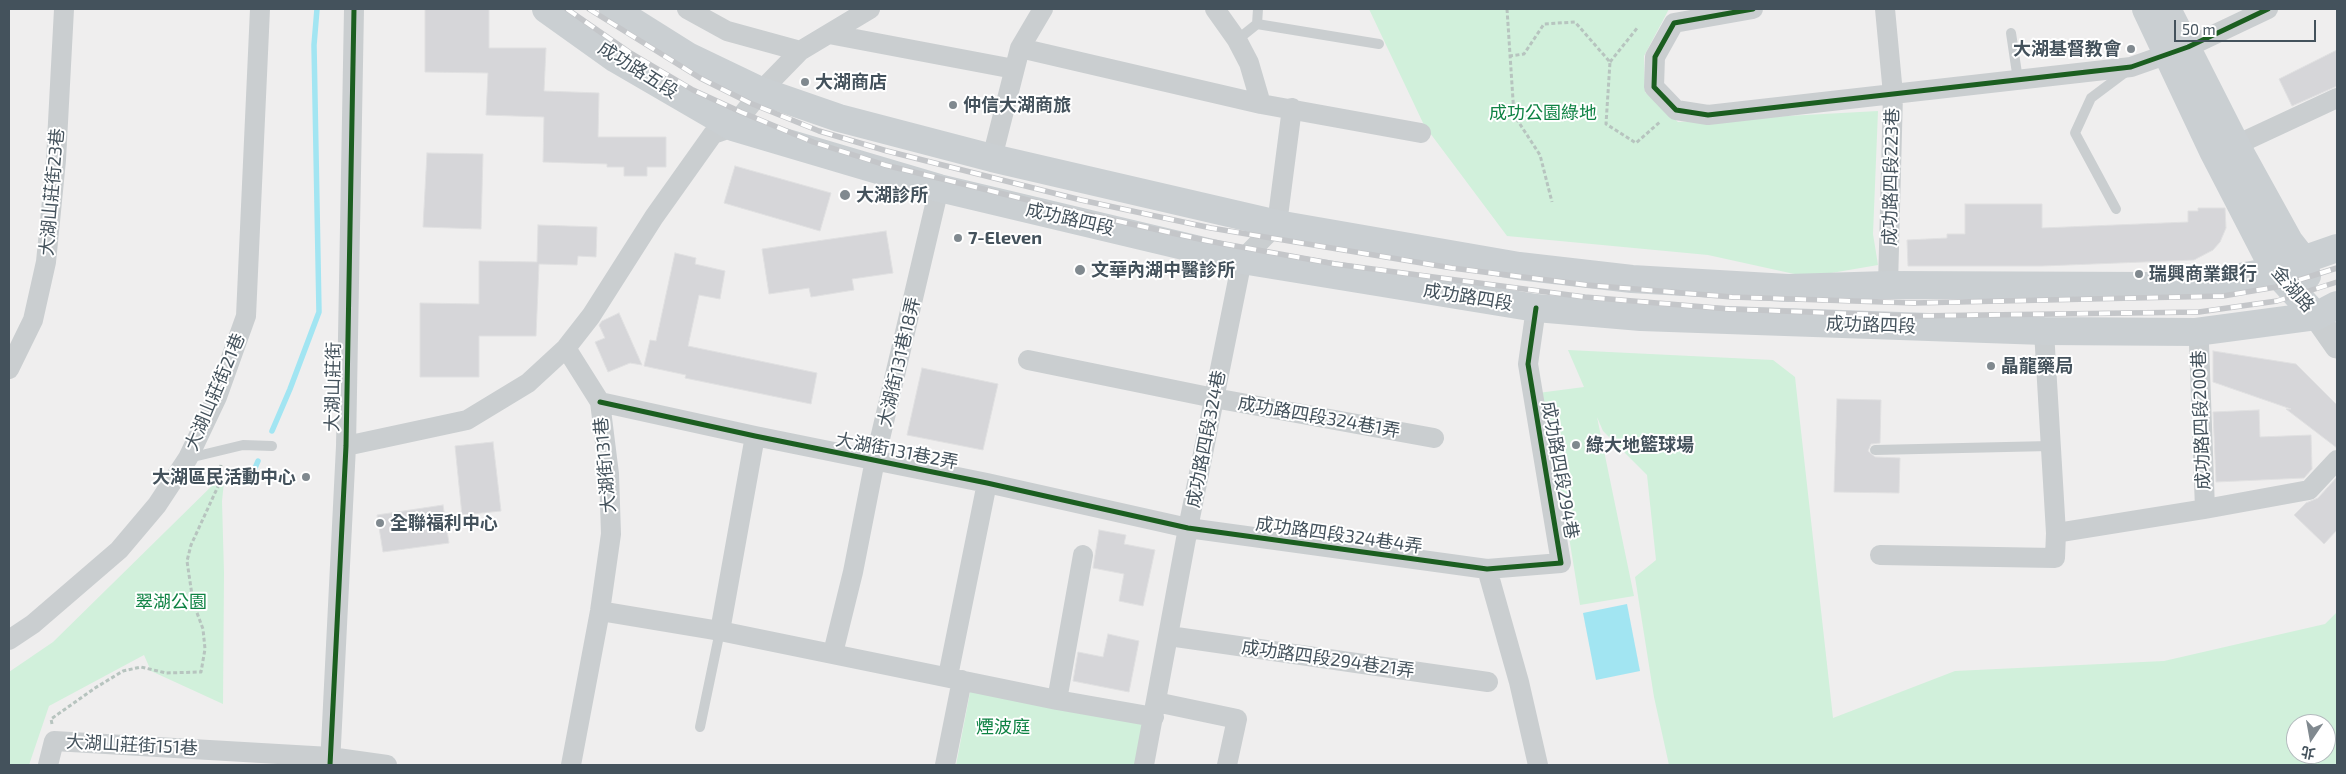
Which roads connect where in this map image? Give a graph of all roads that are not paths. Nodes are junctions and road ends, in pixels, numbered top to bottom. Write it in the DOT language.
graph roads {
  1 [pos="64,9"];
  2 [pos="260,9"];
  3 [pos="354,9"];
  4 [pos="546,9"];
  5 [pos="613,9"];
  6 [pos="687,9"];
  7 [pos="869,9"];
  8 [pos="1043,9"];
  9 [pos="1215,9"];
  10 [pos="1258,9"];
  11 [pos="1753,9"];
  12 [pos="1885,9"];
  13 [pos="2146,9"];
  14 [pos="2167,9"];
  15 [pos="2268,9"];
  16 [pos="1257,24"];
  17 [pos="2010,33"];
  18 [pos="829,34"];
  19 [pos="1237,40"];
  20 [pos="1379,44"];
  21 [pos="1020,48"];
  22 [pos="800,51"];
  23 [pos="2178,51"];
  24 [pos="2131,67"];
  25 [pos="1014,69"];
  26 [pos="2018,80"];
  27 [pos="761,90"];
  28 [pos="1893,94"];
  29 [pos="2337,98"];
  30 [pos="1261,104"];
  31 [pos="1292,108"];
  32 [pos="733,127"];
  33 [pos="1421,133"];
  34 [pos="2236,145"];
  35 [pos="992,158"];
  36 [pos="940,188"];
  37 [pos="2116,209"];
  38 [pos="1277,224"];
  39 [pos="2337,248"];
  40 [pos="2303,259"];
  41 [pos="1242,260"];
  42 [pos="2274,271"];
  43 [pos="1888,285"];
  44 [pos="1536,308"];
  45 [pos="2327,311"];
  46 [pos="2044,331"];
  47 [pos="2196,332"];
  48 [pos="2337,346"];
  49 [pos="566,348"];
  50 [pos="1028,360"];
  51 [pos="9,369"];
  52 [pos="1214,398"];
  53 [pos="600,402"];
  54 [pos="755,436"];
  55 [pos="1434,438"];
  56 [pos="272,446"];
  57 [pos="346,446"];
  58 [pos="2050,446"];
  59 [pos="1875,450"];
  60 [pos="188,458"];
  61 [pos="875,460"];
  62 [pos="2337,460"];
  63 [pos="986,483"];
  64 [pos="2205,509"];
  65 [pos="1188,528"];
  66 [pos="2056,533"];
  67 [pos="1083,555"];
  68 [pos="1880,555"];
  69 [pos="1487,569"];
  70 [pos="600,611"];
  71 [pos="720,631"];
  72 [pos="1169,636"];
  73 [pos="9,640"];
  74 [pos="833,653"];
  75 [pos="955,678"];
  76 [pos="1488,682"];
  77 [pos="1057,700"];
  78 [pos="1155,709"];
  79 [pos="700,727"];
  80 [pos="330,761"];
  81 [pos="48,765"];
  82 [pos="387,765"];
  83 [pos="571,765"];
  84 [pos="945,765"];
  85 [pos="1144,765"];
  86 [pos="1227,765"];
  87 [pos="1538,765"];
  1 -- 51 [label="street, 大湖山莊街23巷"];
  2 -- 60 [label="street, 大湖山莊街21巷"];
  3 -- 57 [label="street, 大湖山莊街"];
  4 -- 32 [label="main road, 成功路五段"];
  5 -- 27 [label="main road"];
  6 -- 22 [label="street"];
  7 -- 18 [label="street"];
  8 -- 21 [label="street"];
  9 -- 19 [label="street"];
  10 -- 16 [label="lane"];
  11 -- 28 [label="street"];
  12 -- 28 [label="street, 成功路四段223巷"];
  13 -- 23 [label="main road, 金湖路"];
  14 -- 23 [label="main road, 金湖路"];
  15 -- 23 [label="street"];
  16 -- 19 [label="lane"];
  16 -- 20 [label="lane"];
  17 -- 26 [label="lane"];
  18 -- 22 [label="street"];
  18 -- 25 [label="street"];
  19 -- 30 [label="street"];
  21 -- 25 [label="street"];
  21 -- 30 [label="street"];
  22 -- 27 [label="street"];
  23 -- 24 [label="street"];
  23 -- 34 [label="main road, 金湖路"];
  23 -- 42 [label="main road, 金湖路"];
  24 -- 26 [label="street"];
  24 -- 37 [label="lane"];
  25 -- 35 [label="street"];
  26 -- 28 [label="street"];
  27 -- 32 [label="street"];
  27 -- 35 [label="main road, 成功路四段"];
  28 -- 43 [label="street, 成功路四段223巷"];
  29 -- 34 [label="street"];
  30 -- 31 [label="street"];
  31 -- 33 [label="street"];
  31 -- 38 [label="street"];
  32 -- 36 [label="main road, 成功路四段"];
  32 -- 49 [label="street"];
  34 -- 40 [label="main road, 金湖路"];
  35 -- 38 [label="main road, 成功路四段"];
  36 -- 41 [label="main road, 成功路四段"];
  36 -- 61 [label="street, 大湖街131巷18弄"];
  38 -- 41 [label="street"];
  38 -- 43 [label="main road, 成功路四段"];
  39 -- 40 [label="main road, 成功路四段"];
  40 -- 42 [label="main road, 成功路四段"];
  40 -- 45 [label="main road, 金湖路"];
  41 -- 44 [label="main road, 成功路四段"];
  41 -- 52 [label="street, 成功路四段324巷"];
  42 -- 43 [label="main road, 成功路四段"];
  42 -- 45 [label="main road, 金湖路"];
  44 -- 46 [label="main road, 成功路四段"];
  44 -- 69 [label="street, 成功路四段294巷"];
  45 -- 47 [label="main road, 成功路四段"];
  45 -- 48 [label="street"];
  46 -- 47 [label="main road, 成功路四段"];
  46 -- 58 [label="street"];
  47 -- 64 [label="street, 成功路四段200巷"];
  49 -- 53 [label="street, 大湖街131巷"];
  49 -- 57 [label="street, 大湖山莊街"];
  50 -- 52 [label="street, 成功路四段324巷1弄"];
  52 -- 55 [label="street, 成功路四段324巷1弄"];
  52 -- 65 [label="street, 成功路四段324巷"];
  53 -- 54 [label="street, 大湖街131巷2弄"];
  53 -- 70 [label="street, 大湖街131巷"];
  54 -- 61 [label="street, 大湖街131巷2弄"];
  54 -- 71 [label="street"];
  56 -- 60 [label="lane"];
  57 -- 80 [label="street, 大湖山莊街"];
  58 -- 59 [label="lane"];
  58 -- 66 [label="street"];
  60 -- 73 [label="street, 大湖山莊街21巷"];
  61 -- 63 [label="street, 大湖街131巷2弄"];
  61 -- 74 [label="street, 大湖街131巷18弄"];
  62 -- 64 [label="street"];
  63 -- 65 [label="street, 大湖街131巷2弄"];
  63 -- 75 [label="street"];
  64 -- 66 [label="street"];
  65 -- 69 [label="street, 成功路四段324巷4弄"];
  65 -- 72 [label="street, 成功路四段324巷"];
  66 -- 68 [label="street"];
  67 -- 77 [label="street"];
  69 -- 87 [label="street"];
  70 -- 71 [label="street"];
  70 -- 83 [label="street, 大湖街131巷"];
  71 -- 74 [label="street"];
  71 -- 79 [label="lane"];
  72 -- 76 [label="street, 成功路四段294巷21弄"];
  72 -- 78 [label="street, 成功路四段324巷"];
  74 -- 75 [label="street"];
  75 -- 77 [label="street"];
  75 -- 84 [label="street"];
  77 -- 78 [label="street"];
  78 -- 85 [label="street, 成功路四段324巷"];
  78 -- 86 [label="street"];
  80 -- 81 [label="street, 大湖山莊街151巷"];
  80 -- 82 [label="street, 大湖山莊街151巷"];
}
